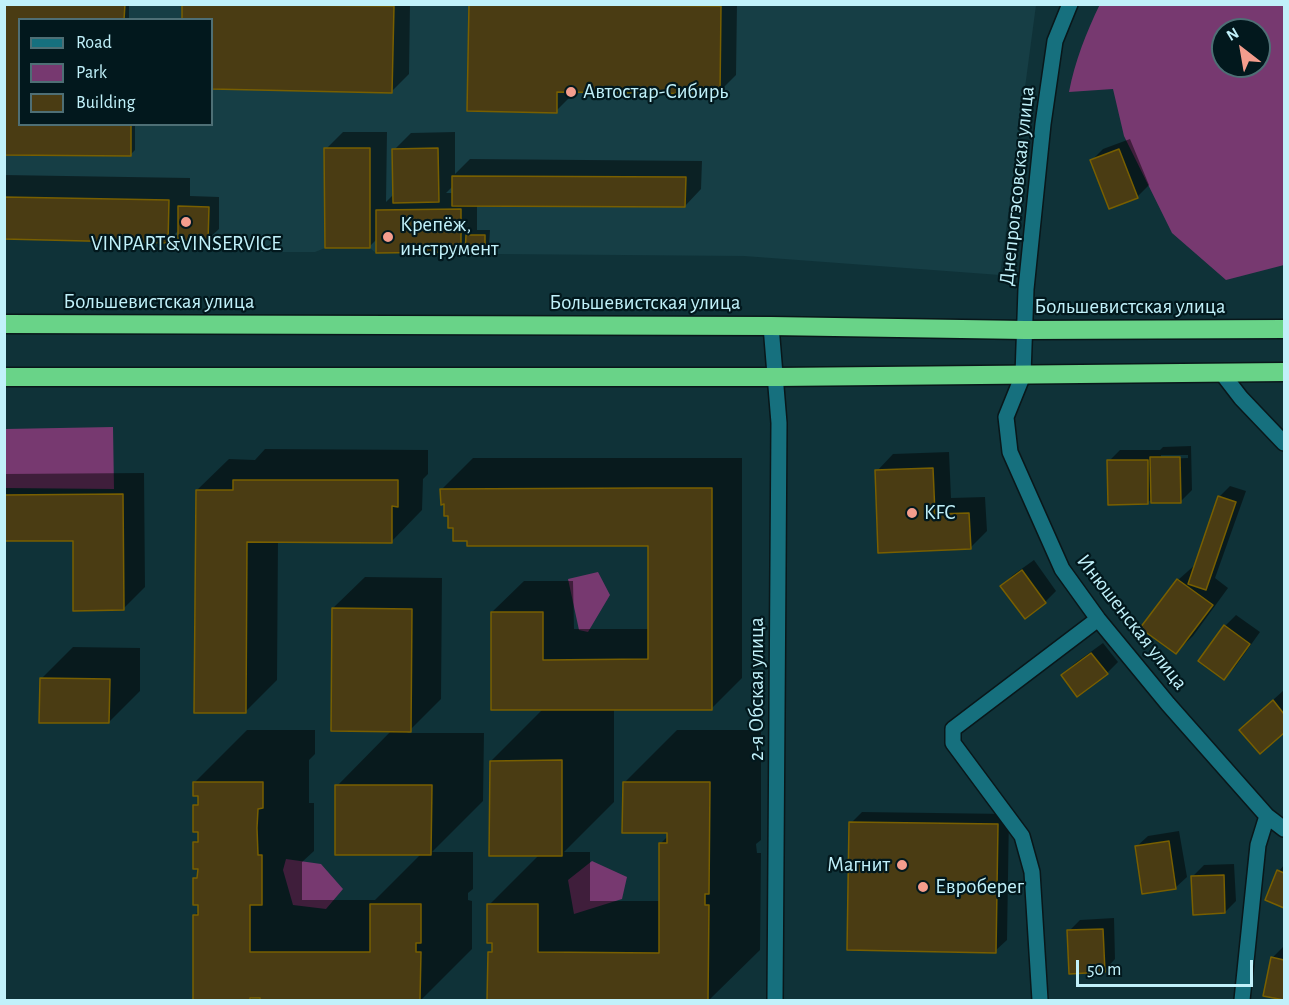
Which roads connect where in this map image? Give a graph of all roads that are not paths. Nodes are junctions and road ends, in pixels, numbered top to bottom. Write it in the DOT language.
graph roads {
  1 [pos="1070,4"];
  2 [pos="4,324"];
  3 [pos="771,326"];
  4 [pos="1284,328"];
  5 [pos="1025,330"];
  6 [pos="1221,372"];
  7 [pos="1284,372"];
  8 [pos="1023,375"];
  9 [pos="777,377"];
  10 [pos="4,378"];
  11 [pos="1284,443"];
  12 [pos="1098,619"];
  13 [pos="1267,816"];
  14 [pos="1284,829"];
  15 [pos="775,1000"];
  16 [pos="1040,1000"];
  17 [pos="1242,1000"];
  1 -- 5 [label="street, Днепрогэсовская улица"];
  2 -- 3 [label="highway, Большевистская улица"];
  3 -- 5 [label="highway, Большевистская улица"];
  3 -- 9 [label="street, 2-я Обская улица"];
  4 -- 5 [label="highway, Большевистская улица"];
  5 -- 8 [label="street, Днепрогэсовская улица"];
  6 -- 7 [label="highway"];
  6 -- 8 [label="highway"];
  6 -- 11 [label="street"];
  8 -- 9 [label="highway"];
  8 -- 12 [label="street, Инюшенская улица"];
  9 -- 10 [label="highway"];
  9 -- 15 [label="street, 2-я Обская улица"];
  12 -- 13 [label="street, Инюшенская улица"];
  12 -- 16 [label="street"];
  13 -- 14 [label="street, Инюшенская улица"];
  13 -- 17 [label="street"];
}
